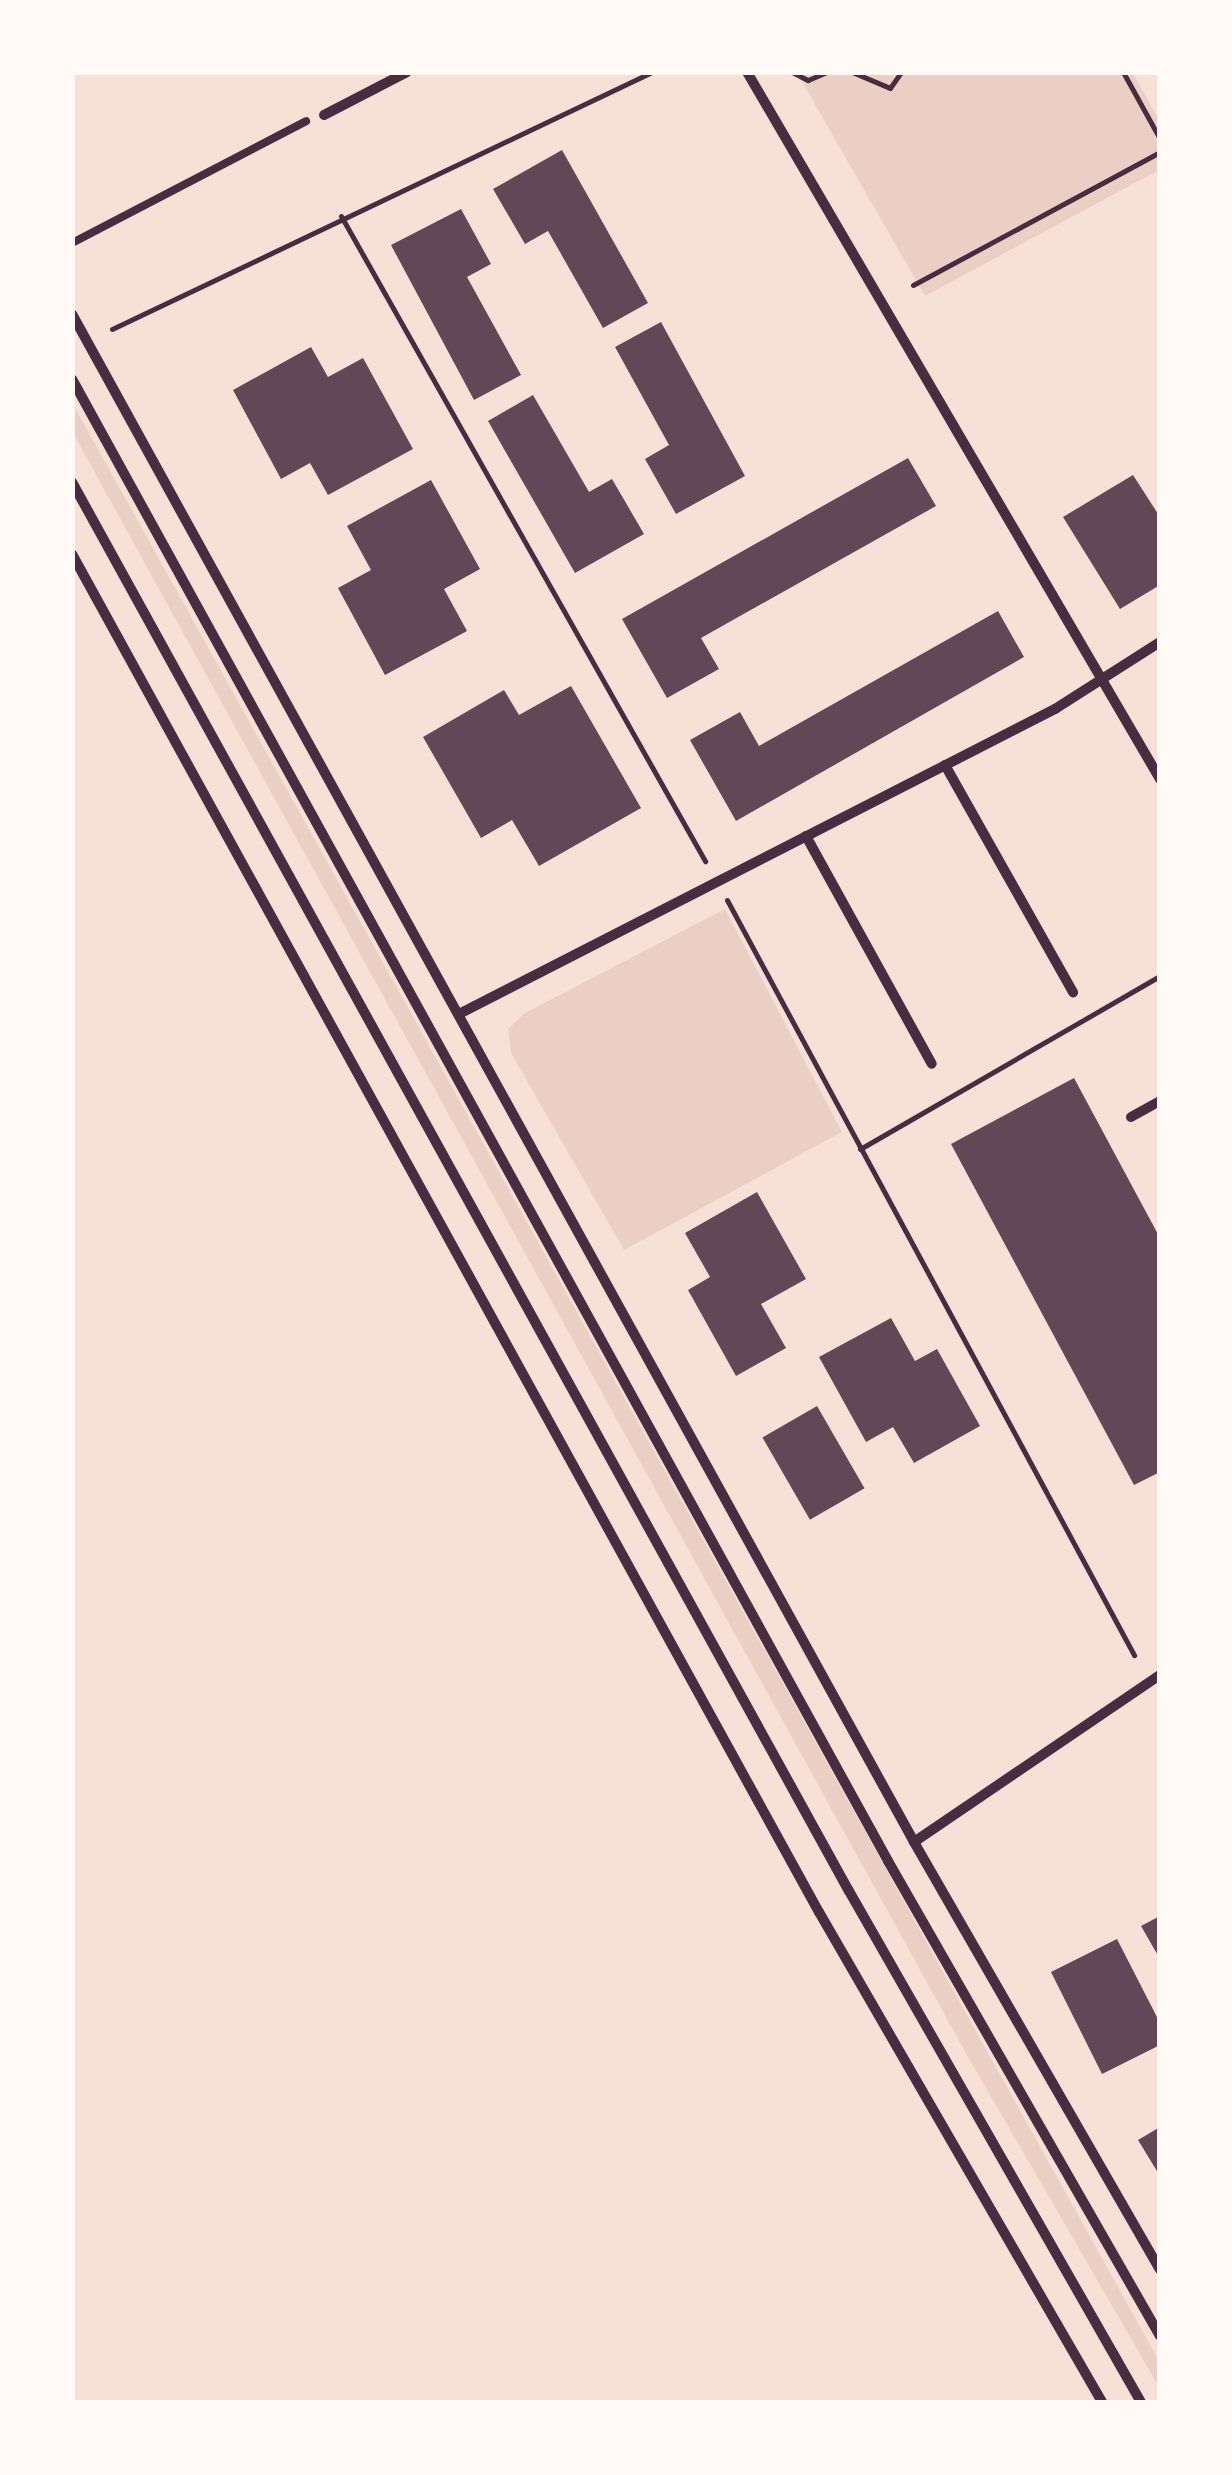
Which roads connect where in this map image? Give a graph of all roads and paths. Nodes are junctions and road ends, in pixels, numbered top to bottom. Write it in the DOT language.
graph roads {
  1 [pos="407,72"];
  2 [pos="652,72"];
  3 [pos="747,72"];
  4 [pos="792,72"];
  5 [pos="826,72"];
  6 [pos="852,72"];
  7 [pos="900,72"];
  8 [pos="1123,72"];
  9 [pos="324,115"];
  10 [pos="306,122"];
  11 [pos="1160,139"];
  12 [pos="1160,152"];
  13 [pos="341,216"];
  14 [pos="72,243"];
  15 [pos="913,286"];
  16 [pos="72,314"];
  17 [pos="112,329"];
  18 [pos="72,379"];
  19 [pos="72,482"];
  20 [pos="72,554"];
  21 [pos="1160,642"];
  22 [pos="1103,678"];
  23 [pos="945,765"];
  24 [pos="1160,779"];
  25 [pos="806,836"];
  26 [pos="705,861"];
  27 [pos="727,900"];
  28 [pos="1160,976"];
  29 [pos="1072,992"];
  30 [pos="459,1014"];
  31 [pos="932,1064"];
  32 [pos="1160,1101"];
  33 [pos="1131,1117"];
  34 [pos="860,1149"];
  35 [pos="1134,1655"];
  36 [pos="1160,1675"];
  37 [pos="914,1842"];
  38 [pos="1160,2269"];
  39 [pos="1160,2336"];
  40 [pos="1102,2402"];
  41 [pos="1141,2402"];
  1 -- 9 [label="street"];
  2 -- 13 [label="path"];
  3 -- 22 [label="street"];
  4 -- 5 [label="path"];
  6 -- 7 [label="path"];
  8 -- 11 [label="path"];
  10 -- 14 [label="lane"];
  12 -- 15 [label="path"];
  13 -- 17 [label="path"];
  13 -- 26 [label="path"];
  16 -- 30 [label="street"];
  18 -- 39 [label="street"];
  19 -- 41 [label="street"];
  20 -- 40 [label="street"];
  21 -- 22 [label="street"];
  22 -- 23 [label="street"];
  22 -- 24 [label="street"];
  23 -- 25 [label="street"];
  23 -- 29 [label="street"];
  25 -- 30 [label="street"];
  25 -- 31 [label="street"];
  27 -- 34 [label="path"];
  28 -- 34 [label="path"];
  30 -- 37 [label="street"];
  32 -- 33 [label="street"];
  34 -- 35 [label="path"];
  36 -- 37 [label="street"];
  37 -- 38 [label="street"];
}
